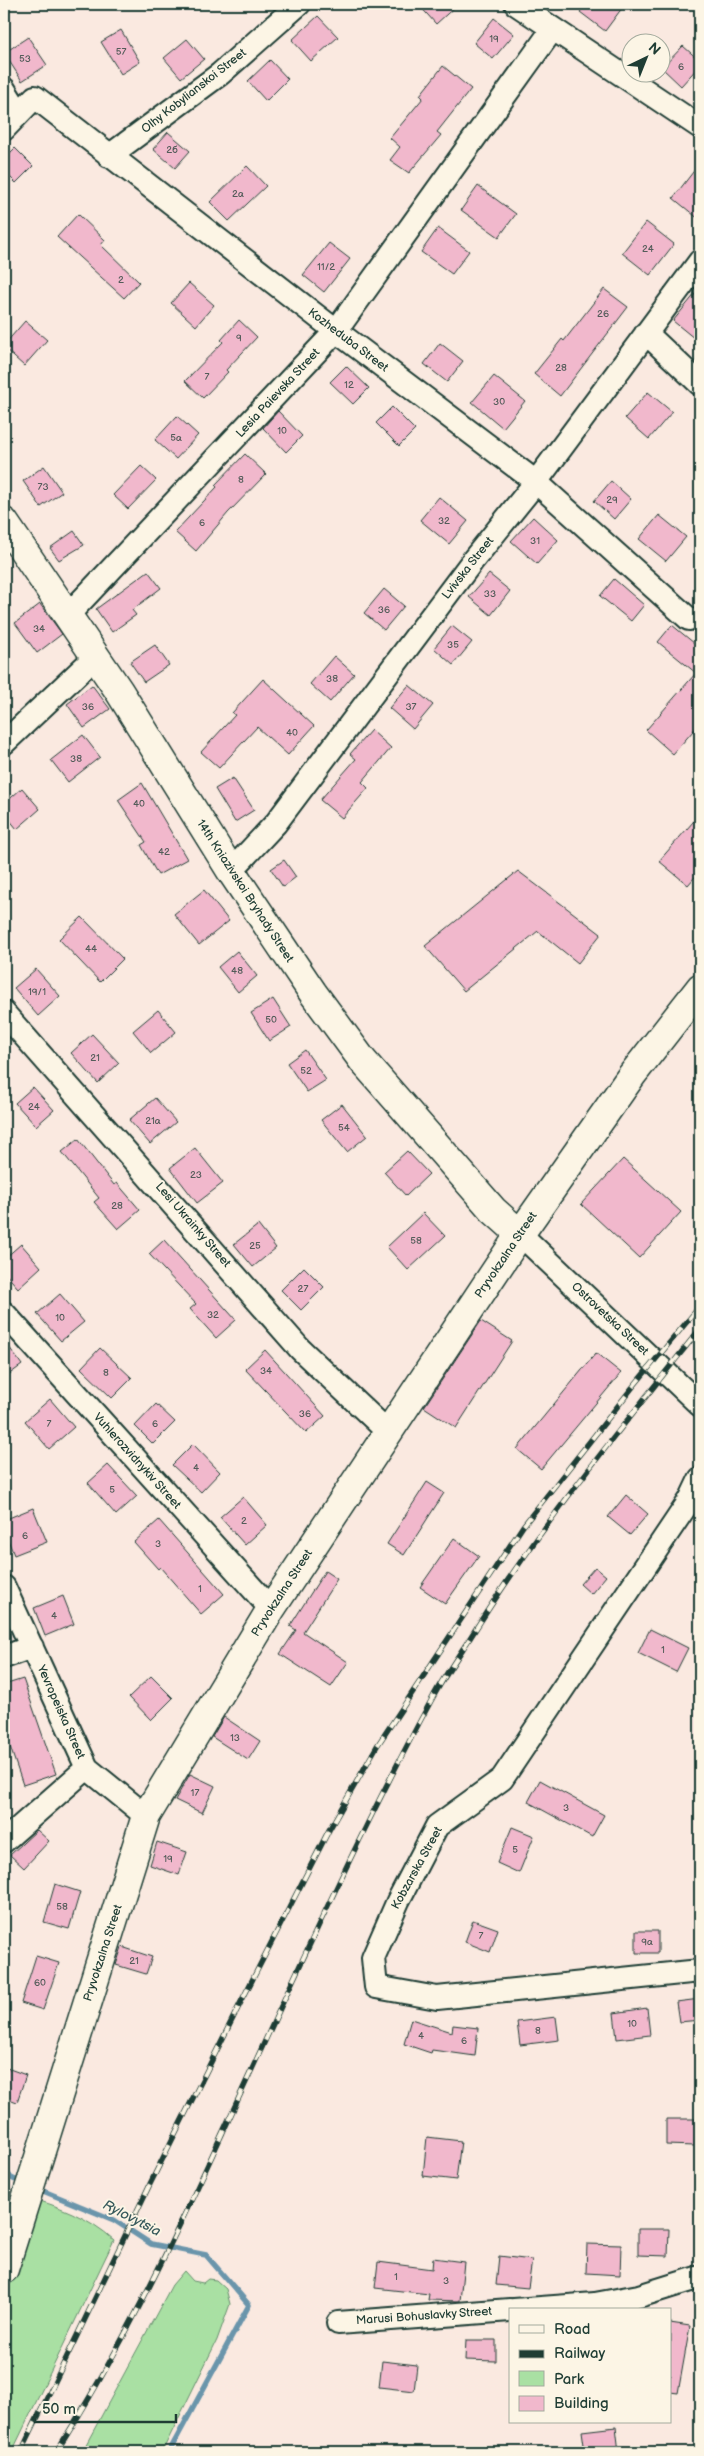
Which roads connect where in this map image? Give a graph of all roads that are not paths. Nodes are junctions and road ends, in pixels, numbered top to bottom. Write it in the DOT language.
graph roads {
  1 [pos="299,4"];
  2 [pos="516,4"];
  3 [pos="552,30"];
  4 [pos="4,89"];
  5 [pos="20,113"];
  6 [pos="700,126"];
  7 [pos="4,130"];
  8 [pos="109,156"];
  9 [pos="700,261"];
  10 [pos="336,331"];
  11 [pos="646,333"];
  12 [pos="700,384"];
  13 [pos="536,482"];
  14 [pos="4,522"];
  15 [pos="68,615"];
  16 [pos="689,620"];
  17 [pos="95,657"];
  18 [pos="4,742"];
  19 [pos="231,871"];
  20 [pos="700,988"];
  21 [pos="4,1013"];
  22 [pos="520,1234"];
  23 [pos="4,1313"];
  24 [pos="700,1405"];
  25 [pos="388,1432"];
  26 [pos="700,1479"];
  27 [pos="4,1587"];
  28 [pos="271,1609"];
  29 [pos="32,1647"];
  30 [pos="4,1657"];
  31 [pos="87,1768"];
  32 [pos="146,1816"];
  33 [pos="4,1841"];
  34 [pos="700,1971"];
  35 [pos="4,2269"];
  36 [pos="700,2276"];
  37 [pos="539,2308"];
  38 [pos="509,2310"];
  39 [pos="338,2323"];
  1 -- 8 [label="street, Olhy Kobylianskoi Street"];
  2 -- 3 [label="street"];
  3 -- 6 [label="street"];
  3 -- 10 [label="street, Lesia Paievska Street"];
  4 -- 5 [label="street"];
  5 -- 7 [label="street, Kozheduba Street"];
  5 -- 8 [label="street, Kozheduba Street"];
  8 -- 10 [label="street, Kozheduba Street"];
  9 -- 11 [label="street, Lvivska Street"];
  10 -- 13 [label="street, Kozheduba Street"];
  10 -- 15 [label="street, Lesia Paievska Street"];
  11 -- 12 [label="street"];
  11 -- 13 [label="street, Lvivska Street"];
  13 -- 16 [label="street, Kozheduba Street"];
  13 -- 19 [label="street, Lvivska Street"];
  14 -- 15 [label="street, 14th Kniazivskoi Bryhady Street"];
  15 -- 17 [label="street, 14th Kniazivskoi Bryhady Street"];
  17 -- 18 [label="street"];
  17 -- 19 [label="street, 14th Kniazivskoi Bryhady Street"];
  19 -- 22 [label="street, 14th Kniazivskoi Bryhady Street"];
  20 -- 22 [label="street, Pryvokzalna Street"];
  21 -- 25 [label="street, Lesi Ukrainky Street"];
  22 -- 24 [label="street, Ostrovetska Street"];
  22 -- 25 [label="street, Pryvokzalna Street"];
  23 -- 28 [label="street, Vuhlerozvidnykiv Street"];
  25 -- 28 [label="street, Pryvokzalna Street"];
  26 -- 34 [label="street, Kobzarska Street"];
  27 -- 29 [label="street, Yevropeiska Street"];
  28 -- 32 [label="street, Pryvokzalna Street"];
  29 -- 30 [label="street"];
  29 -- 31 [label="street, Yevropeiska Street"];
  31 -- 32 [label="street, Yevropeiska Street"];
  31 -- 33 [label="street"];
  32 -- 35 [label="street, Pryvokzalna Street"];
  36 -- 37 [label="street, Marusi Bohuslavky Street"];
  38 -- 39 [label="street, Marusi Bohuslavky Street"];
}
